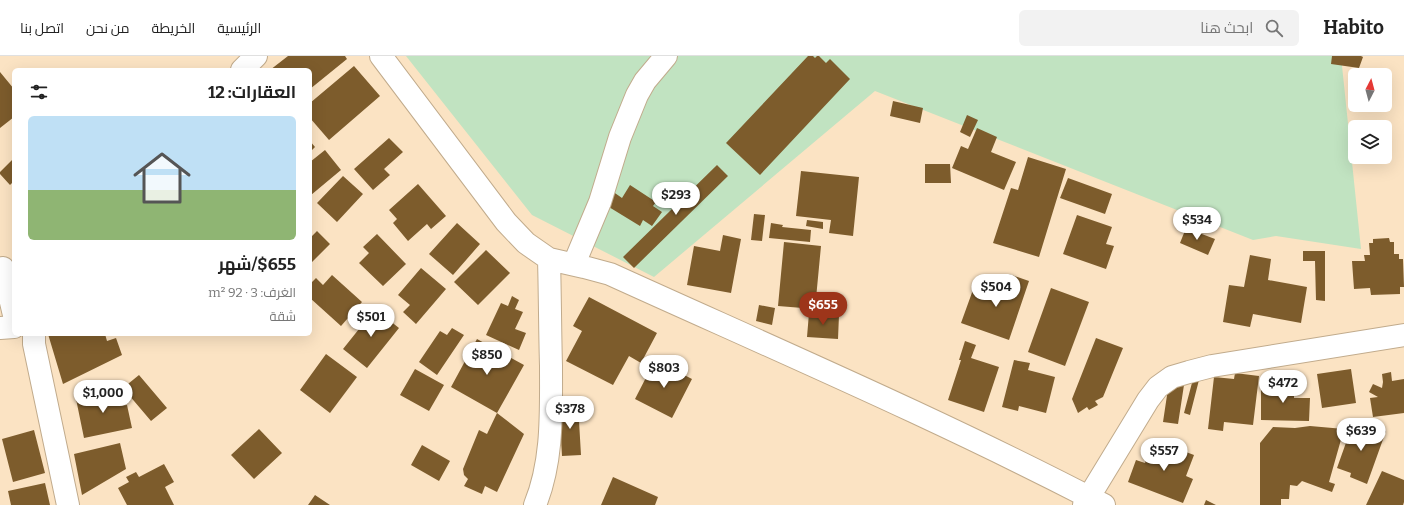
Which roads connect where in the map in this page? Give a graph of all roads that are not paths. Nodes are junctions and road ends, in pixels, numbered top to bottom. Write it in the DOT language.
graph roads {
  1 [pos="256,56"];
  2 [pos="381,56"];
  3 [pos="666,56"];
  4 [pos="244,68"];
  5 [pos="549,260"];
  6 [pos="574,264"];
  7 [pos="6,283"];
  8 [pos="12,307"];
  9 [pos="12,326"];
  10 [pos="0,328"];
  11 [pos="1404,335"];
  12 [pos="31,337"];
  13 [pos="1092,502"];
  14 [pos="68,505"];
  15 [pos="535,505"];
  1 -- 4 [label="street"];
  2 -- 5 [label="street"];
  3 -- 6 [label="street"];
  5 -- 6 [label="street"];
  5 -- 15 [label="street"];
  6 -- 13 [label="street"];
  7 -- 8 [label="street"];
  9 -- 10 [label="street"];
  11 -- 13 [label="street"];
  12 -- 14 [label="street"];
}
